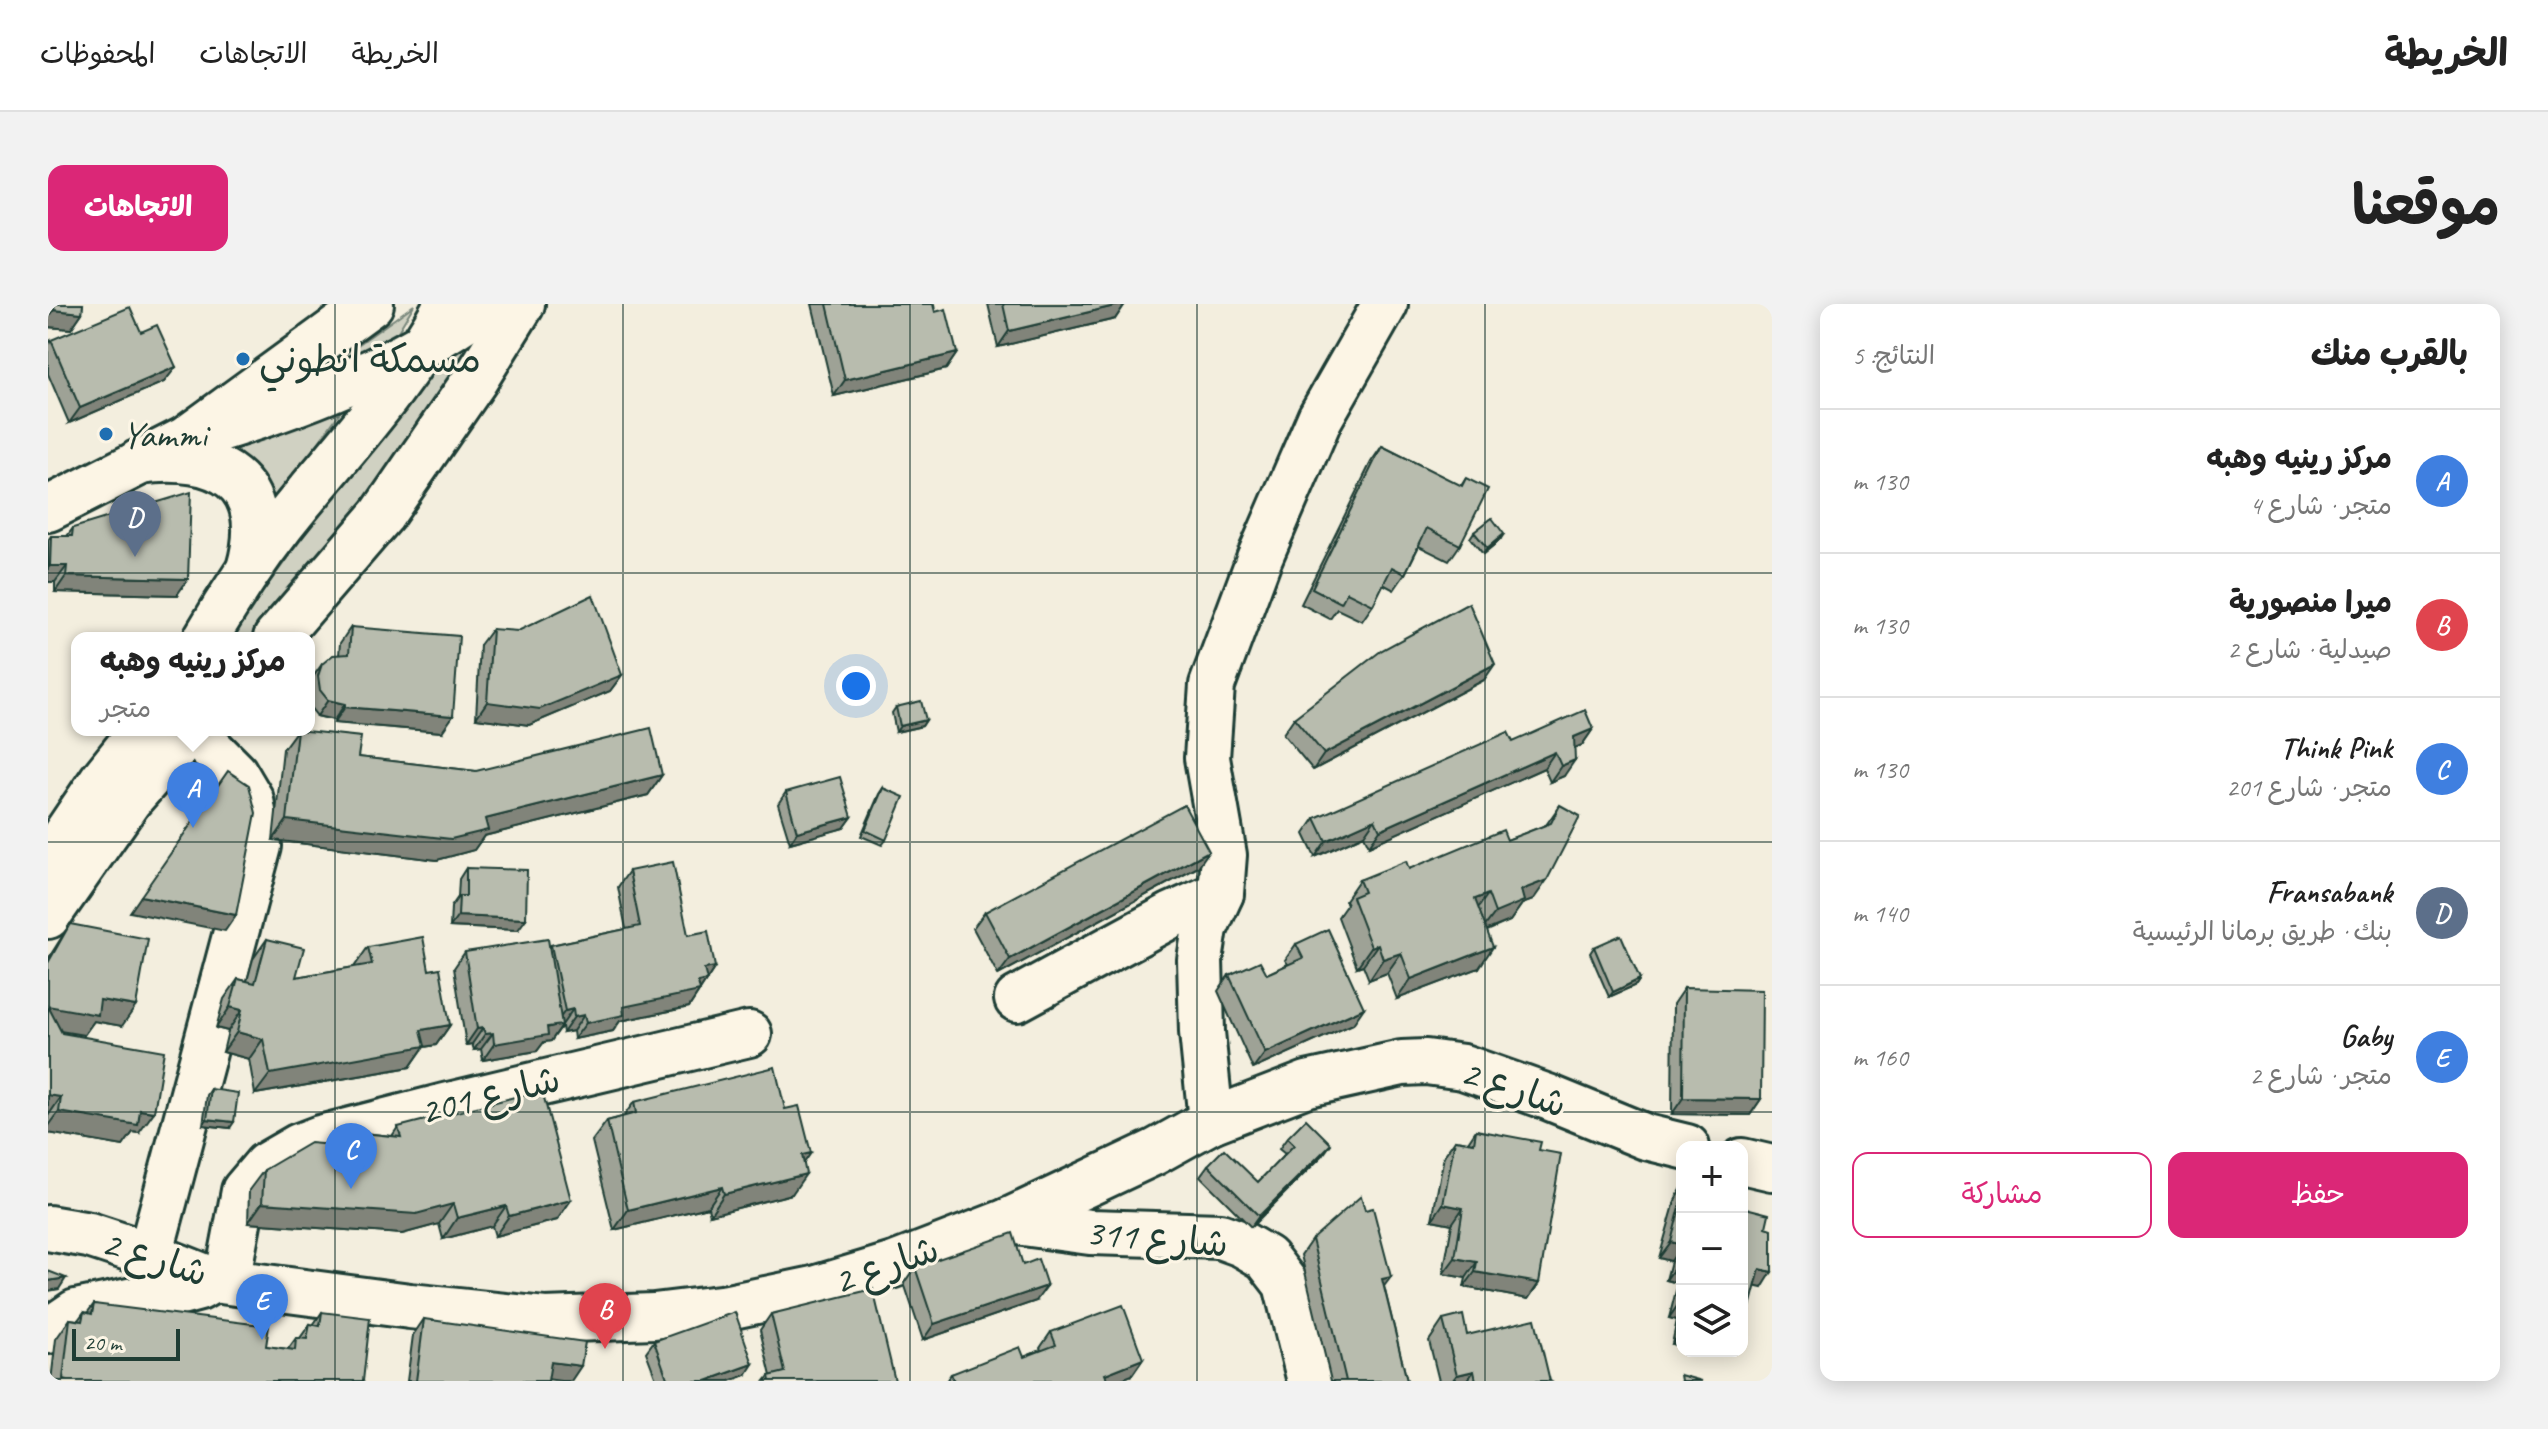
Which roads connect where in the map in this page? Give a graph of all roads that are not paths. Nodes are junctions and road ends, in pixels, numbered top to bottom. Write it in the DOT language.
graph roads {
  1 [pos="371,304"];
  2 [pos="447,304"];
  3 [pos="486,304"];
  4 [pos="522,304"];
  5 [pos="1385,304"];
  6 [pos="424,345"];
  7 [pos="186,439"];
  8 [pos="139,462"];
  9 [pos="48,509"];
  10 [pos="249,569"];
  11 [pos="210,632"];
  12 [pos="281,632"];
  13 [pos="139,736"];
  14 [pos="184,736"];
  15 [pos="198,736"];
  16 [pos="116,790"];
  17 [pos="48,860"];
  18 [pos="1221,893"];
  19 [pos="48,916"];
  20 [pos="1017,999"];
  21 [pos="749,1034"];
  22 [pos="1211,1121"];
  23 [pos="1676,1144"];
  24 [pos="1748,1162"];
  25 [pos="1772,1168"];
  26 [pos="1008,1221"];
  27 [pos="48,1228"];
  28 [pos="150,1255"];
  29 [pos="220,1280"];
  30 [pos="48,1331"];
  31 [pos="1310,1381"];
  1 -- 7 [label="street"];
  2 -- 6 [label="street"];
  3 -- 6 [label="street"];
  4 -- 12 [label="street"];
  5 -- 18 [label="street"];
  6 -- 7 [label="street"];
  6 -- 10 [label="street"];
  7 -- 8 [label="street"];
  8 -- 9 [label="street"];
  8 -- 10 [label="street"];
  10 -- 11 [label="street"];
  13 -- 16 [label="street"];
  14 -- 16 [label="street"];
  15 -- 28 [label="street"];
  16 -- 17 [label="street"];
  16 -- 19 [label="street"];
  18 -- 20 [label="street"];
  18 -- 22 [label="street"];
  21 -- 29 [label="street, شارع 201"];
  22 -- 23 [label="street, شارع 2"];
  22 -- 26 [label="street, شارع 2"];
  24 -- 25 [label="street"];
  26 -- 29 [label="street, شارع 2"];
  26 -- 31 [label="street, شارع 311"];
  27 -- 28 [label="street, شارع 2"];
  28 -- 29 [label="street, شارع 2"];
  29 -- 30 [label="street"];
}
